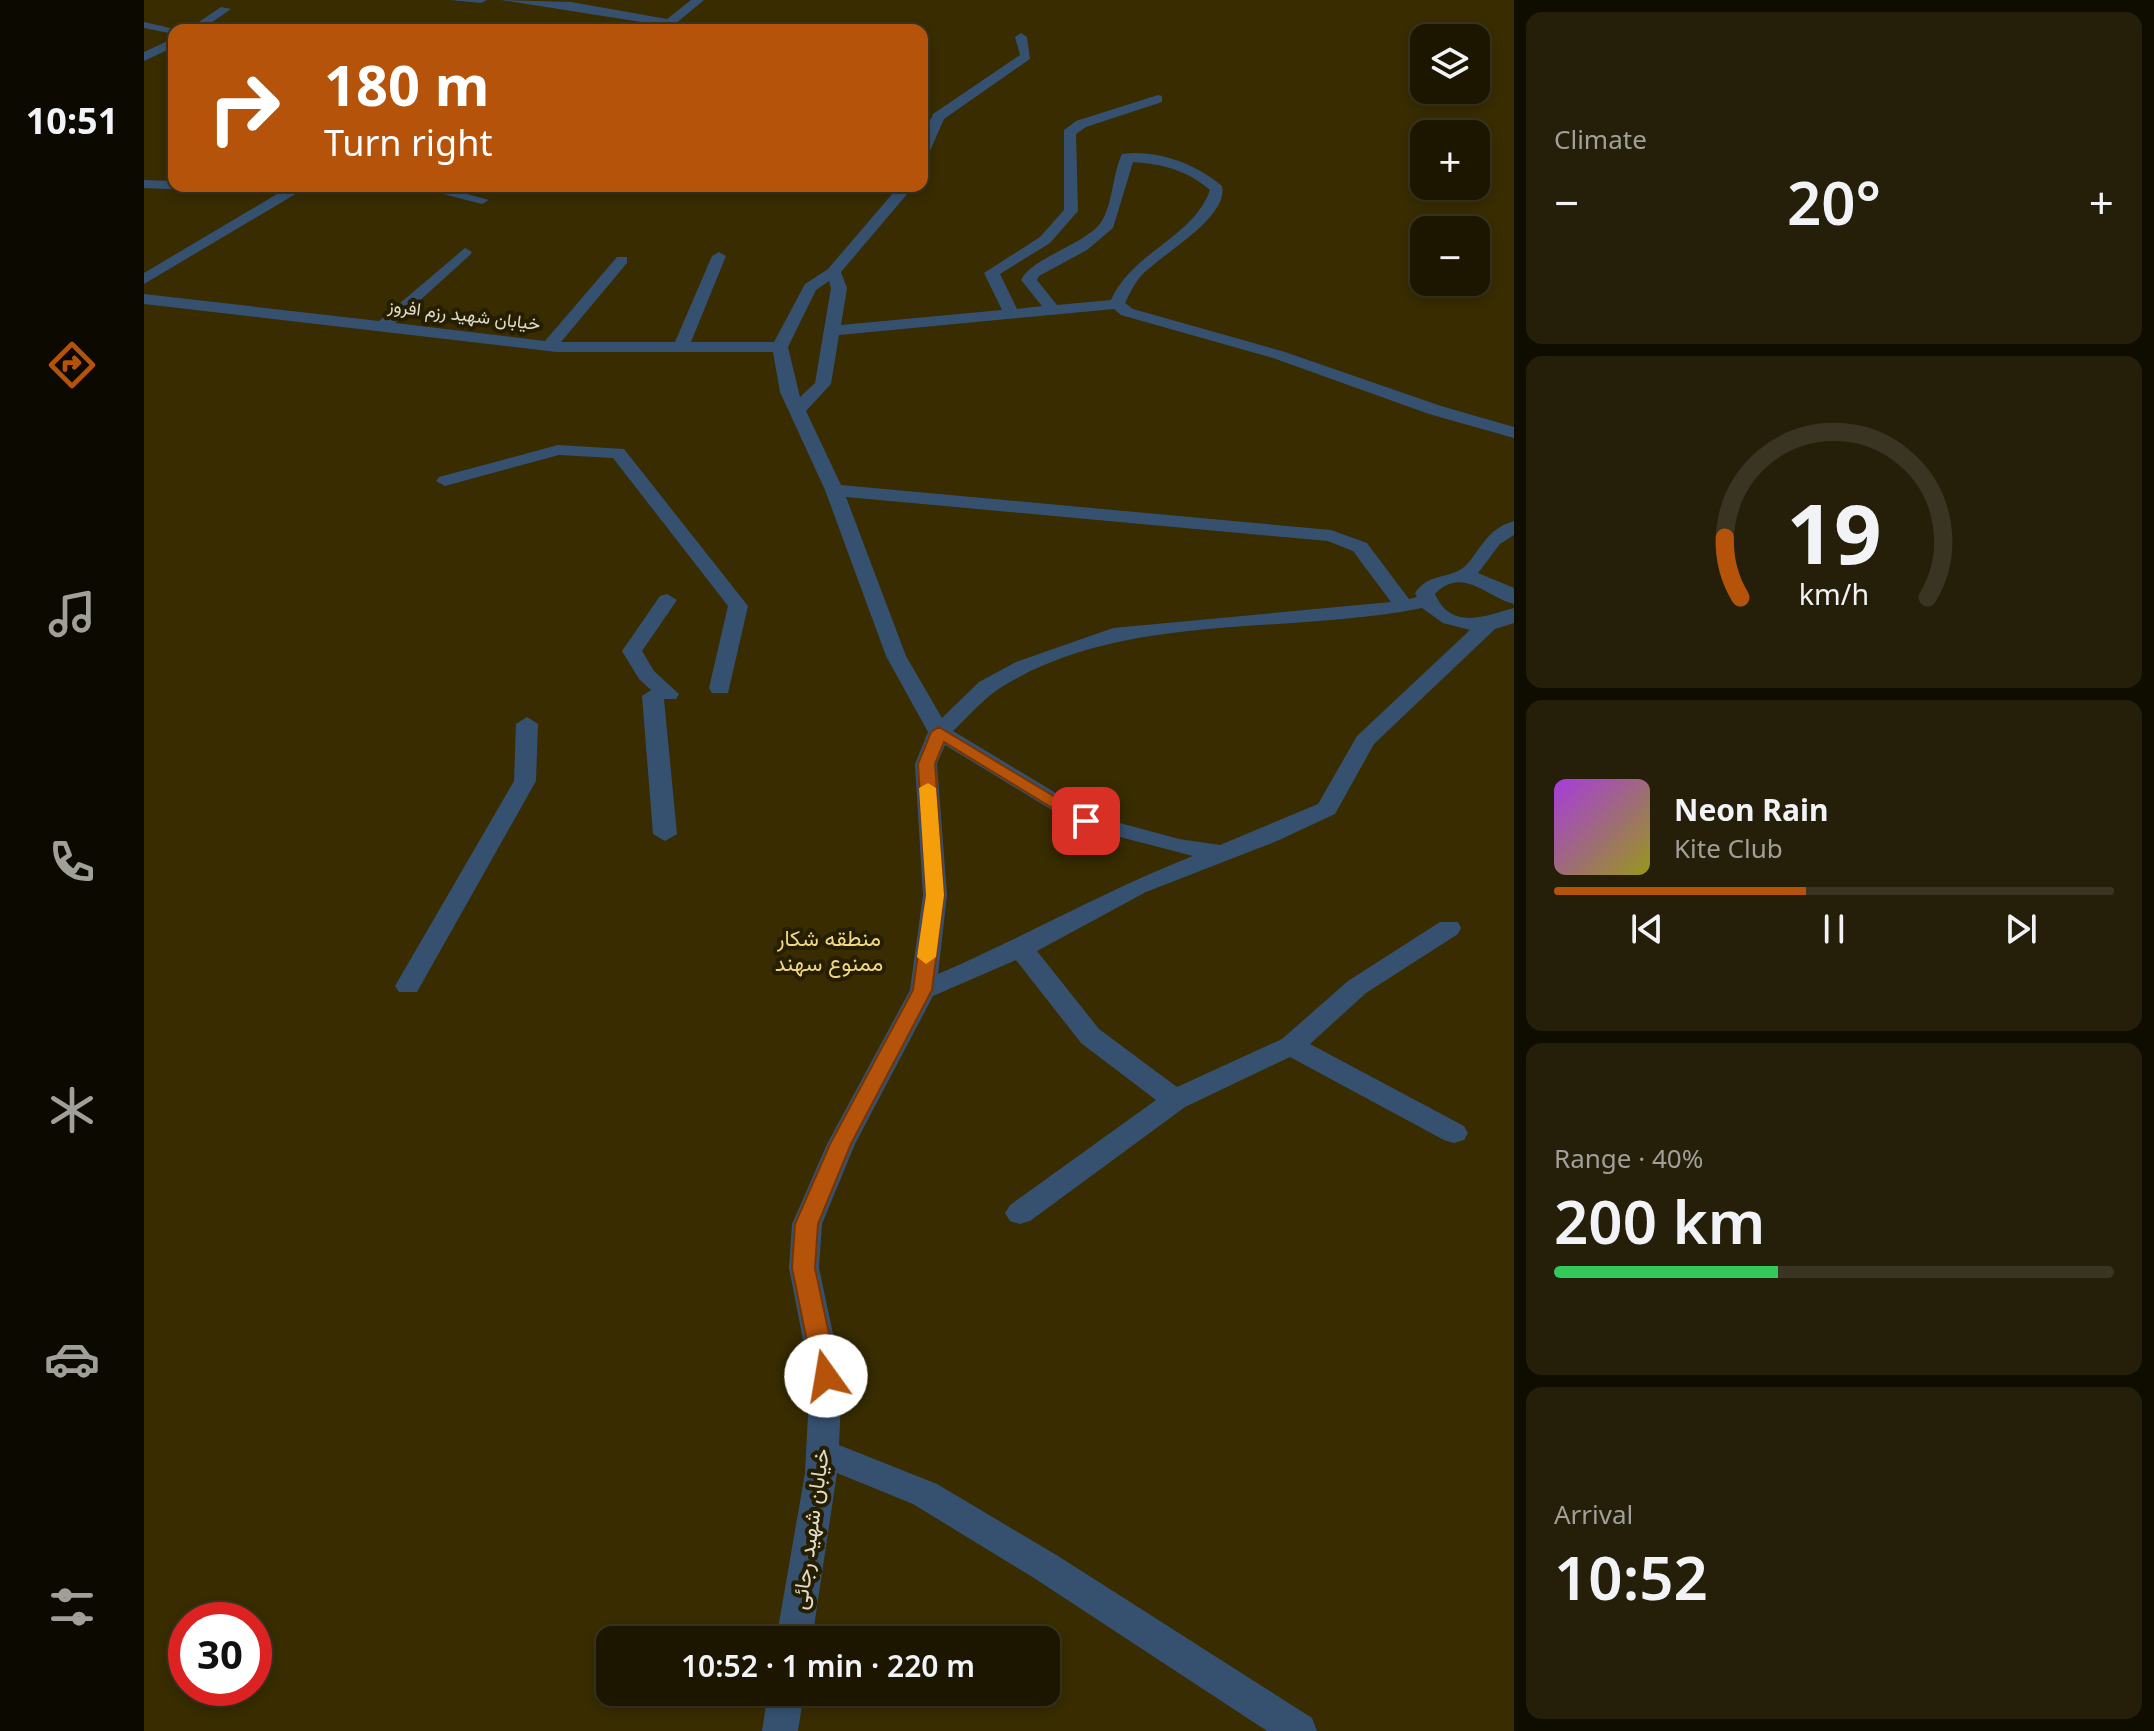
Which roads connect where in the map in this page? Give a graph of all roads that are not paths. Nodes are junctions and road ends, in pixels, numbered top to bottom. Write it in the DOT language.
graph roads {
  1 [pos="456,0"];
  2 [pos="481,0"];
  3 [pos="507,0"];
  4 [pos="698,0"];
  5 [pos="225,9"];
  6 [pos="202,24"];
  7 [pos="652,24"];
  8 [pos="670,24"];
  9 [pos="144,25"];
  10 [pos="168,30"];
  11 [pos="1021,37"];
  12 [pos="168,45"];
  13 [pos="144,57"];
  14 [pos="168,60"];
  15 [pos="1158,99"];
  16 [pos="928,140"];
  17 [pos="144,184"];
  18 [pos="168,185"];
  19 [pos="292,192"];
  20 [pos="446,192"];
  21 [pos="902,192"];
  22 [pos="482,200"];
  23 [pos="465,252"];
  24 [pos="719,256"];
  25 [pos="622,260"];
  26 [pos="833,272"];
  27 [pos="144,279"];
  28 [pos="144,299"];
  29 [pos="1117,304"];
  30 [pos="1054,311"];
  31 [pos="1012,315"];
  32 [pos="384,325"];
  33 [pos="832,331"];
  34 [pos="549,346"];
  35 [pos="780,347"];
  36 [pos="680,349"];
  37 [pos="798,409"];
  38 [pos="1514,433"];
  39 [pos="445,481"];
  40 [pos="834,490"];
  41 [pos="1514,527"];
  42 [pos="1465,577"];
  43 [pos="1511,591"];
  44 [pos="667,600"];
  45 [pos="1427,601"];
  46 [pos="1403,605"];
  47 [pos="1514,614"];
  48 [pos="1488,624"];
  49 [pos="720,688"];
  50 [pos="527,724"];
  51 [pos="939,732"];
  52 [pos="665,834"];
  53 [pos="1222,853"];
  54 [pos="1449,928"];
  55 [pos="1021,948"];
  56 [pos="408,986"];
  57 [pos="923,990"];
  58 [pos="1291,1046"];
  59 [pos="1175,1100"];
  60 [pos="1454,1133"];
  61 [pos="1020,1213"];
  62 [pos="821,1452"];
  63 [pos="796,1626"];
  64 [pos="784,1706"];
  65 [pos="780,1731"];
  66 [pos="1299,1731"];
  1 -- 2 [label="street"];
  3 -- 7 [label="street"];
  4 -- 8 [label="street"];
  5 -- 6 [label="street"];
  9 -- 10 [label="street"];
  11 -- 16 [label="street"];
  12 -- 13 [label="street"];
  13 -- 14 [label="street"];
  15 -- 31 [label="street"];
  17 -- 18 [label="street"];
  19 -- 27 [label="street"];
  20 -- 22 [label="street"];
  21 -- 26 [label="street"];
  23 -- 32 [label="street"];
  24 -- 36 [label="street"];
  25 -- 34 [label="street"];
  26 -- 33 [label="street"];
  26 -- 35 [label="street"];
  28 -- 32 [label="street, خیابان شهید رزم افروز"];
  29 -- 30 [label="street"];
  29 -- 30 [label="street"];
  29 -- 38 [label="street"];
  30 -- 31 [label="street"];
  31 -- 33 [label="street"];
  32 -- 34 [label="street, خیابان شهید رزم افروز"];
  33 -- 37 [label="street"];
  34 -- 36 [label="street, خیابان شهید رزم افروز"];
  35 -- 36 [label="street, خیابان شهید رزم افروز"];
  35 -- 37 [label="street"];
  37 -- 40 [label="street"];
  39 -- 49 [label="street"];
  40 -- 46 [label="street"];
  40 -- 51 [label="street"];
  41 -- 42 [label="street"];
  42 -- 43 [label="street"];
  42 -- 45 [label="street"];
  44 -- 52 [label="street"];
  45 -- 46 [label="street"];
  45 -- 48 [label="street"];
  46 -- 51 [label="street"];
  47 -- 48 [label="street"];
  48 -- 53 [label="street"];
  50 -- 56 [label="street"];
  51 -- 53 [label="street"];
  51 -- 57 [label="street, خیابان شهید رجائی"];
  53 -- 55 [label="street"];
  54 -- 58 [label="street"];
  55 -- 57 [label="street"];
  55 -- 59 [label="street"];
  57 -- 62 [label="street, خیابان شهید رجائی"];
  58 -- 59 [label="street"];
  58 -- 60 [label="street"];
  59 -- 61 [label="street"];
  62 -- 63 [label="street, خیابان شهید رجائی"];
  62 -- 66 [label="street"];
  64 -- 65 [label="street"];
}
